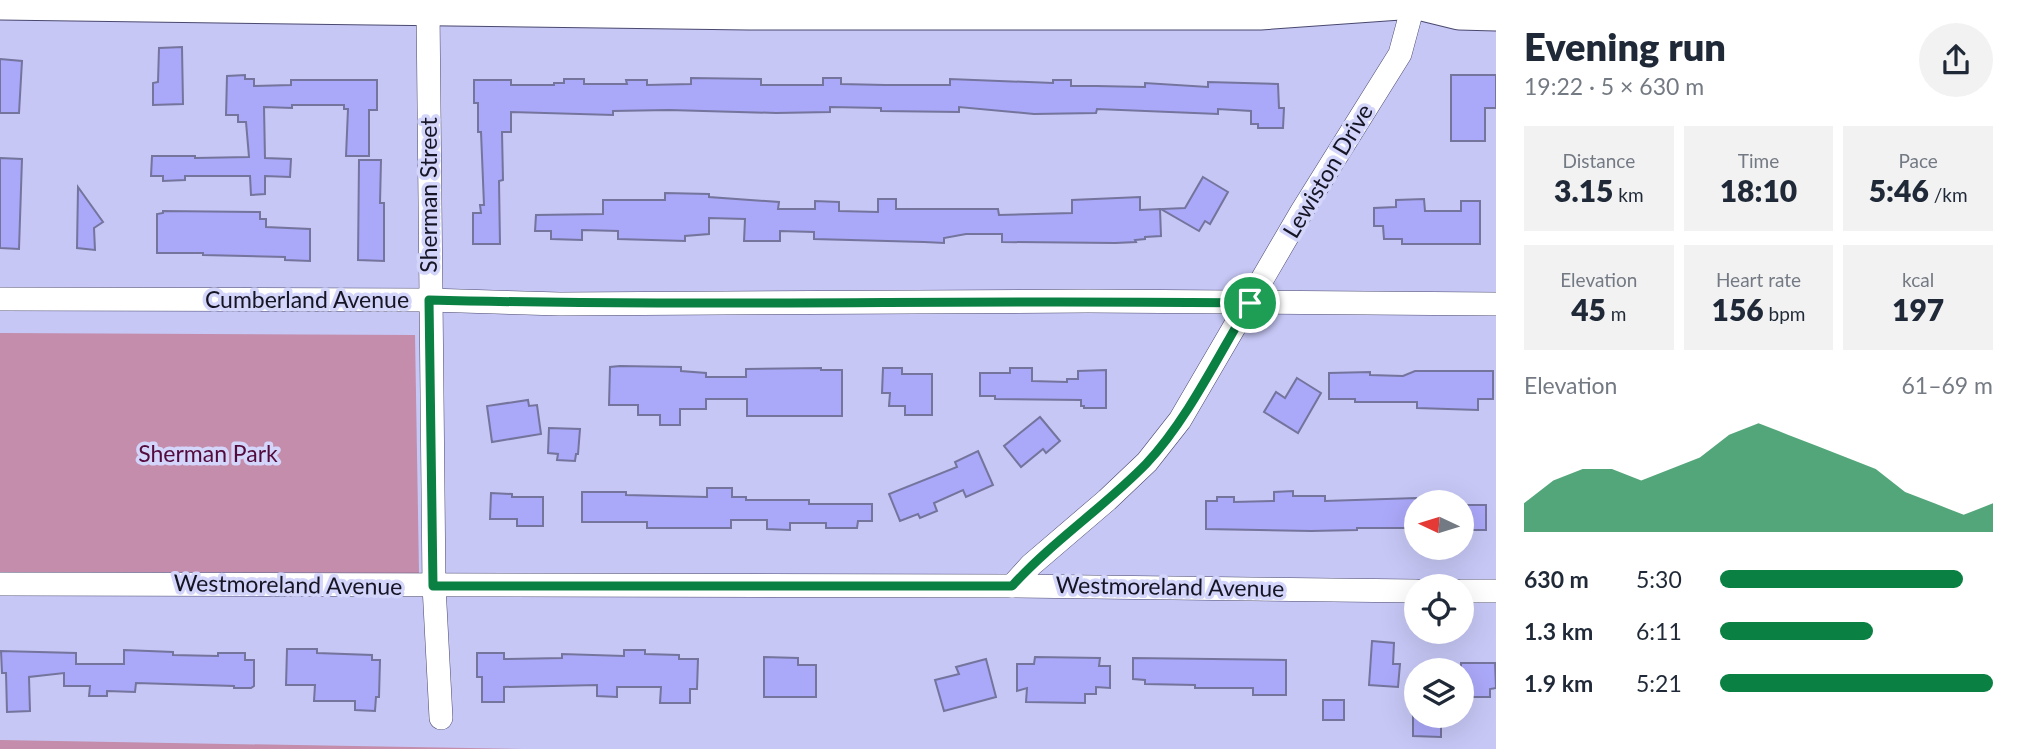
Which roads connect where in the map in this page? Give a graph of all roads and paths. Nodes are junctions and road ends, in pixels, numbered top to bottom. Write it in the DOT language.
graph roads {
  1 [pos="1416,1"];
  2 [pos="0,3"];
  3 [pos="223,3"];
  4 [pos="428,9"];
  5 [pos="1496,14"];
  6 [pos="0,299"];
  7 [pos="429,300"];
  8 [pos="1250,303"];
  9 [pos="1496,304"];
  10 [pos="0,584"];
  11 [pos="433,586"];
  12 [pos="1012,586"];
  13 [pos="1404,591"];
  14 [pos="1474,591"];
  15 [pos="1496,592"];
  16 [pos="441,718"];
  1 -- 4 [label="street"];
  1 -- 5 [label="street"];
  1 -- 8 [label="street, Lewiston Drive"];
  2 -- 3 [label="street"];
  3 -- 4 [label="street"];
  4 -- 7 [label="street, Sherman Street"];
  6 -- 7 [label="street, Cumberland Avenue"];
  7 -- 8 [label="street, Cumberland Avenue"];
  7 -- 11 [label="street, Sherman Street"];
  8 -- 9 [label="street, Cumberland Avenue"];
  8 -- 12 [label="street, Lewiston Drive"];
  10 -- 11 [label="street, Westmoreland Avenue"];
  11 -- 12 [label="street, Westmoreland Avenue"];
  11 -- 16 [label="street, Sherman Street"];
  12 -- 13 [label="street, Westmoreland Avenue"];
  14 -- 15 [label="street"];
}
